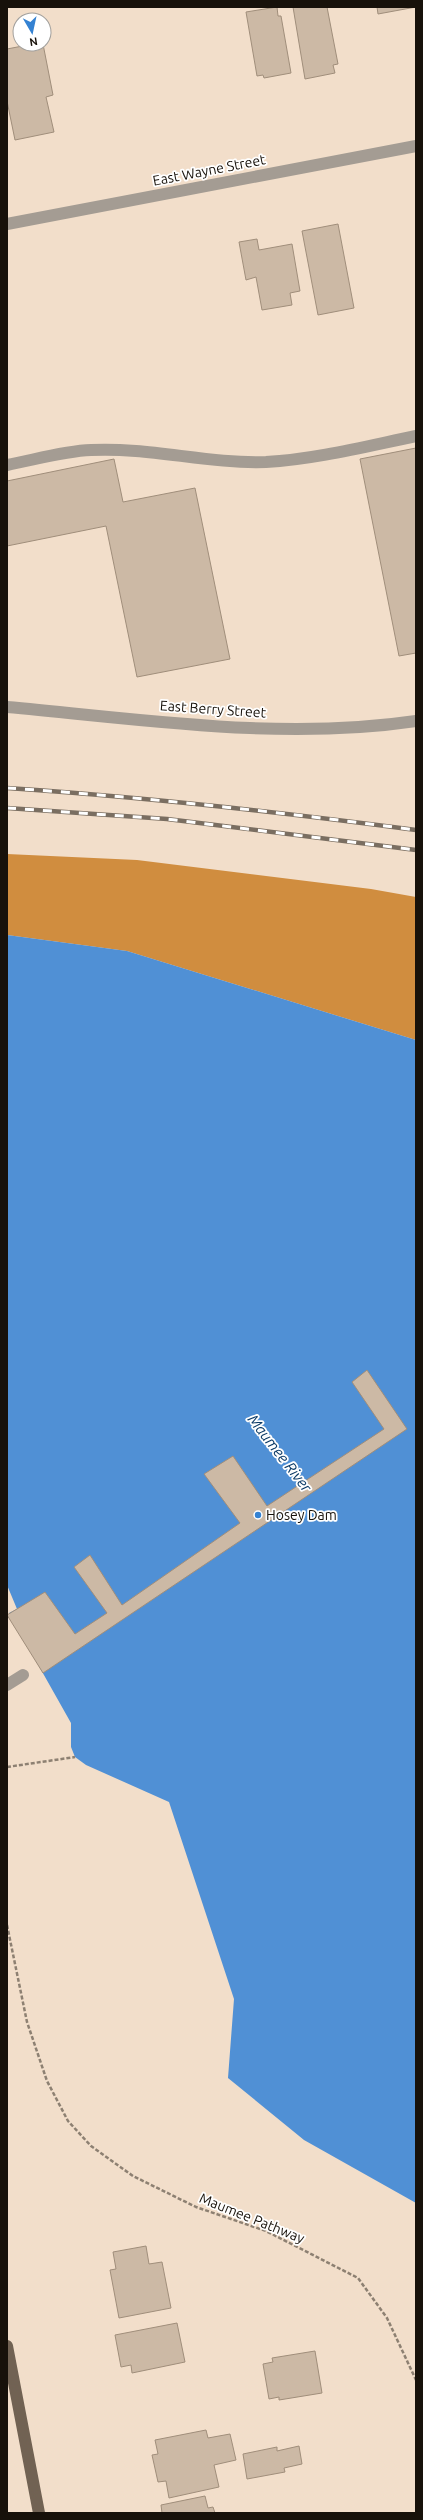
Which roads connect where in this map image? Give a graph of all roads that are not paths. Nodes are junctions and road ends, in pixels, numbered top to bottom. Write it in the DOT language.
graph roads {
  1 [pos="416,146"];
  2 [pos="7,224"];
  3 [pos="416,436"];
  4 [pos="7,465"];
  5 [pos="7,707"];
  6 [pos="416,721"];
  7 [pos="23,1675"];
  8 [pos="7,1685"];
  9 [pos="7,2346"];
  10 [pos="39,2513"];
  1 -- 2 [label="street, East Wayne Street"];
  3 -- 4 [label="street"];
  5 -- 6 [label="street, East Berry Street"];
  7 -- 8 [label="street"];
  9 -- 10 [label="main road"];
}
